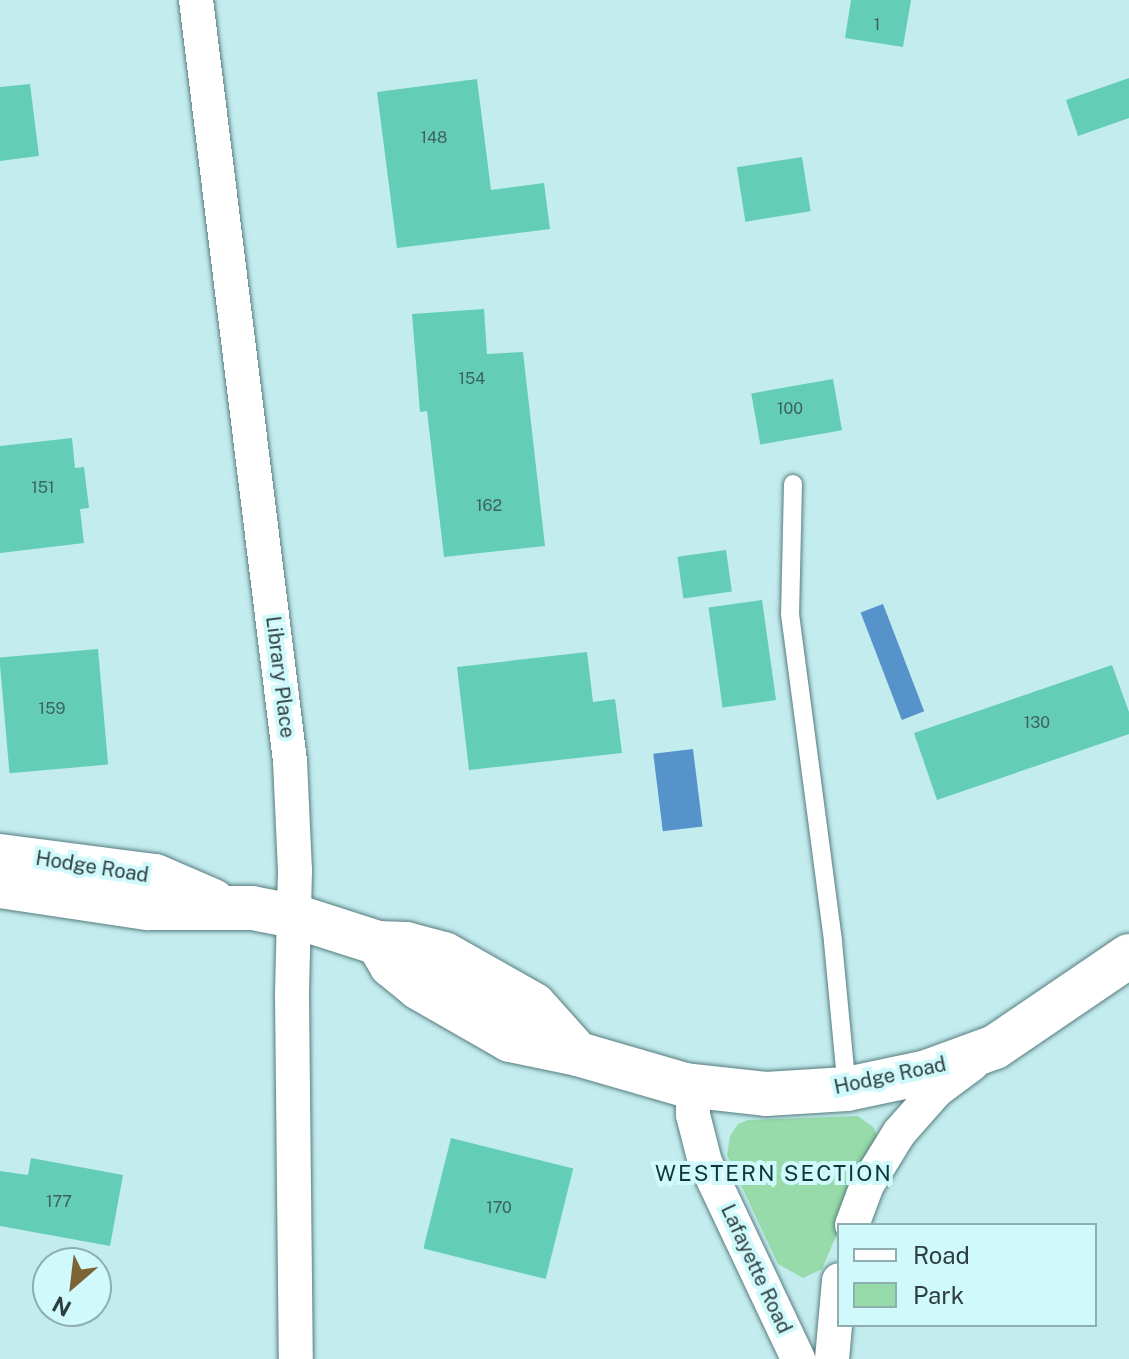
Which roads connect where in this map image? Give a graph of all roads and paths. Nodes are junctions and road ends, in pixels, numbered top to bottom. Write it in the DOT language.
graph roads {
  1 [pos="196,0"];
  2 [pos="793,484"];
  3 [pos="0,856"];
  4 [pos="0,886"];
  5 [pos="228,906"];
  6 [pos="294,916"];
  7 [pos="1129,956"];
  8 [pos="995,1047"];
  9 [pos="693,1086"];
  10 [pos="847,1089"];
  11 [pos="853,1223"];
  12 [pos="837,1303"];
  13 [pos="296,1359"];
  14 [pos="798,1359"];
  15 [pos="832,1359"];
  1 -- 6 [label="street, Library Place"];
  2 -- 10 [label="lane"];
  3 -- 5 [label="street, Hodge Road"];
  4 -- 5 [label="street, Hodge Road"];
  5 -- 6 [label="street, Hodge Road"];
  6 -- 9 [label="street, Hodge Road"];
  6 -- 13 [label="street, Library Place"];
  7 -- 8 [label="street, Hodge Road"];
  8 -- 10 [label="street, Hodge Road"];
  8 -- 11 [label="street"];
  9 -- 10 [label="street, Hodge Road"];
  9 -- 14 [label="street, Lafayette Road"];
  12 -- 15 [label="street"];
}
